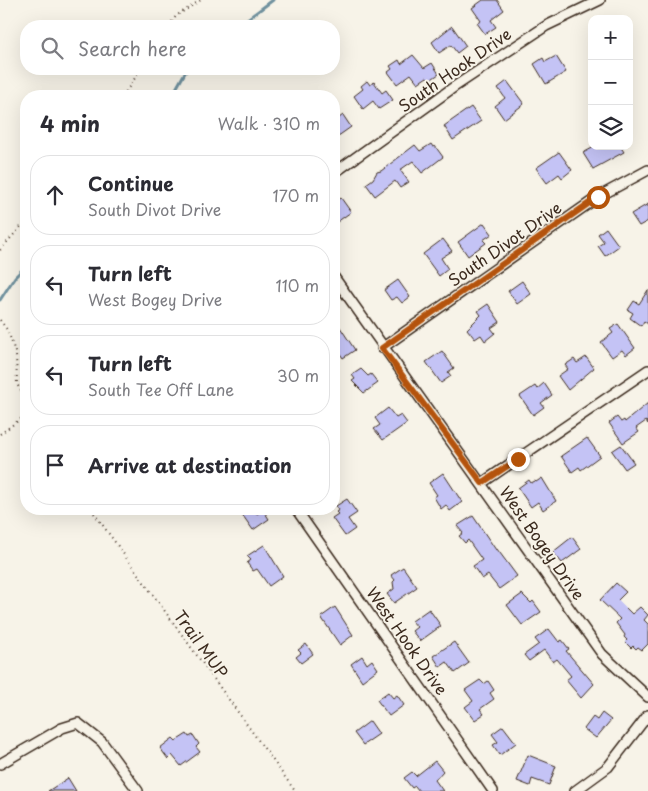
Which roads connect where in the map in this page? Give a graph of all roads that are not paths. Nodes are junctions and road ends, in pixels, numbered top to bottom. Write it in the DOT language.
graph roads {
  1 [pos="600,0"];
  2 [pos="340,169"];
  3 [pos="648,170"];
  4 [pos="340,286"];
  5 [pos="382,348"];
  6 [pos="648,370"];
  7 [pos="482,483"];
  8 [pos="300,515"];
  9 [pos="648,697"];
  10 [pos="648,716"];
  11 [pos="0,764"];
  12 [pos="138,791"];
  13 [pos="493,791"];
  14 [pos="575,791"];
  1 -- 2 [label="street, South Hook Drive"];
  3 -- 5 [label="street, South Divot Drive"];
  4 -- 5 [label="street, West Bogey Drive"];
  5 -- 7 [label="street, West Bogey Drive"];
  6 -- 7 [label="street"];
  7 -- 9 [label="street, West Bogey Drive"];
  8 -- 13 [label="street, West Hook Drive"];
  10 -- 14 [label="street"];
  11 -- 12 [label="street"];
}
